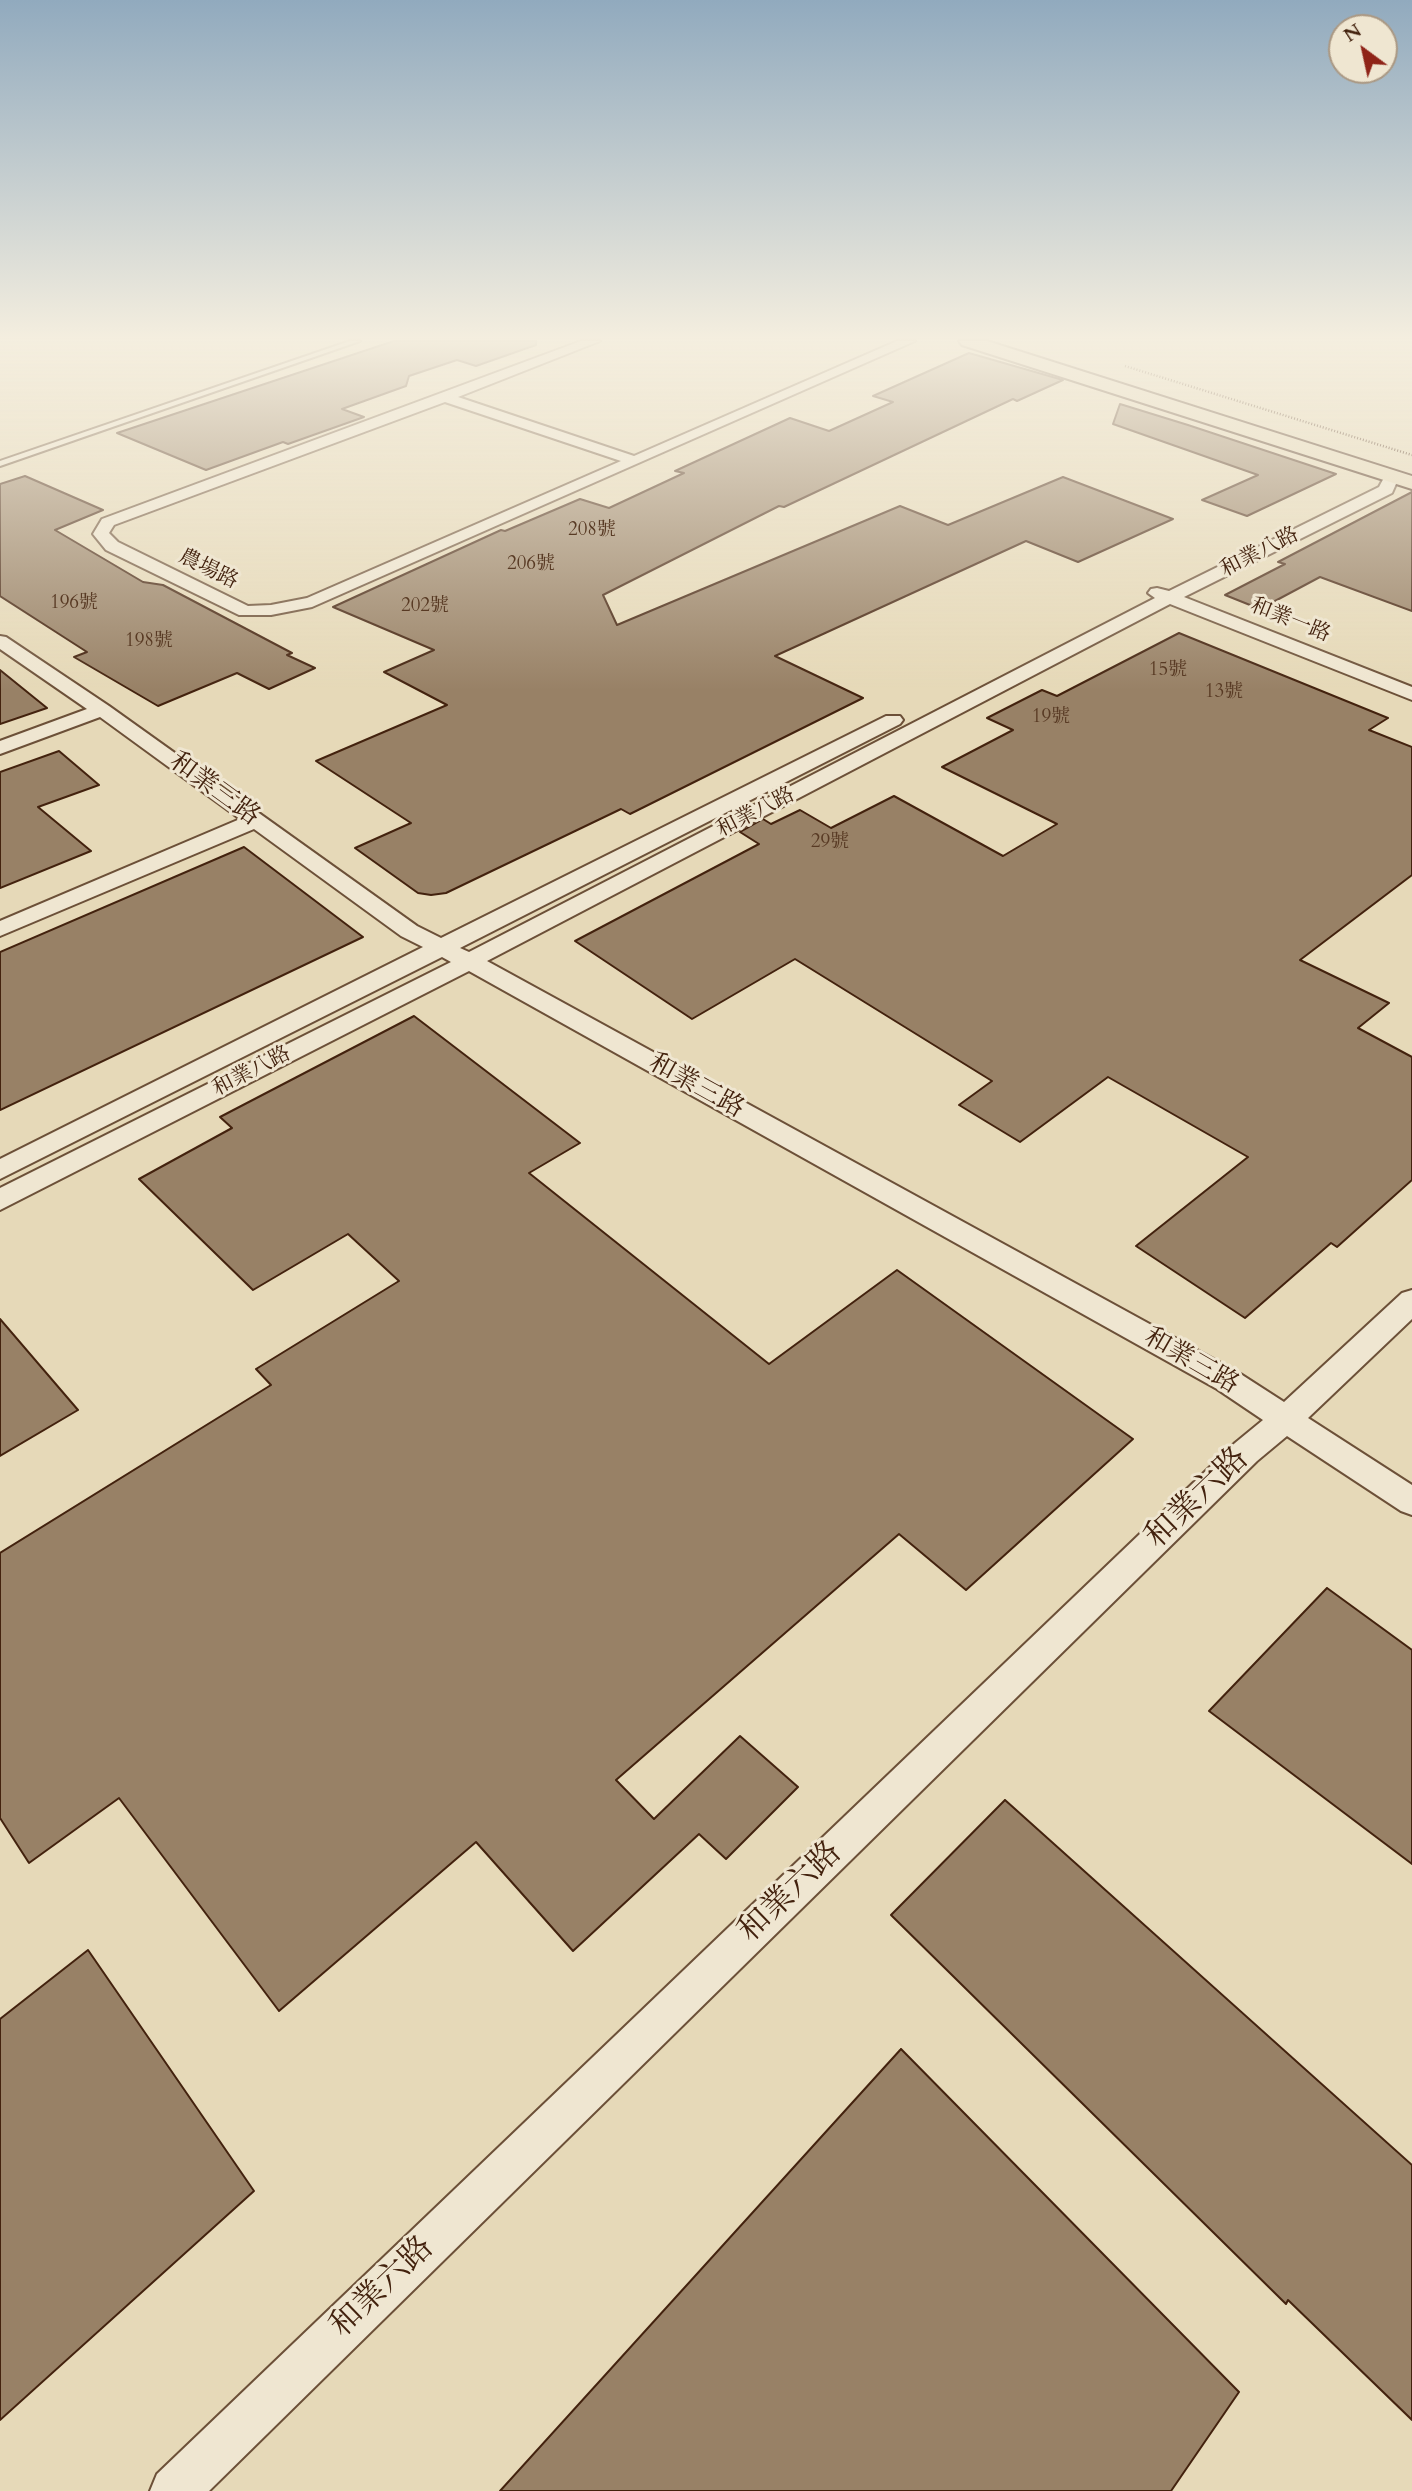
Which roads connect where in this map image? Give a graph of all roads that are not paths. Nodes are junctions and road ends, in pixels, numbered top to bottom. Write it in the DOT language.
graph roads {
  1 [pos="20,457"];
  2 [pos="284,457"];
  3 [pos="623,457"];
  4 [pos="643,457"];
  5 [pos="1330,457"];
  6 [pos="634,461"];
  7 [pos="0,464"];
  8 [pos="1391,477"];
  9 [pos="1412,483"];
  10 [pos="1160,594"];
  11 [pos="0,641"];
  12 [pos="1412,694"];
  13 [pos="102,710"];
  14 [pos="0,748"];
  15 [pos="257,820"];
  16 [pos="0,929"];
  17 [pos="439,948"];
  18 [pos="468,962"];
  19 [pos="0,1170"];
  20 [pos="0,1200"];
  21 [pos="1412,1301"];
  22 [pos="1286,1419"];
  23 [pos="1412,1502"];
  24 [pos="174,2491"];
  1 -- 7 [label="lane"];
  2 -- 6 [label="street, 農場路"];
  3 -- 6 [label="street"];
  4 -- 6 [label="street, 農場路"];
  5 -- 8 [label="main road"];
  8 -- 9 [label="main road"];
  8 -- 10 [label="street, 和業八路"];
  10 -- 12 [label="street, 和業一路"];
  10 -- 17 [label="street, 和業八路"];
  10 -- 18 [label="street, 和業八路"];
  11 -- 13 [label="street, 和業三路"];
  13 -- 14 [label="street"];
  13 -- 15 [label="street, 和業三路"];
  15 -- 16 [label="street"];
  15 -- 17 [label="street, 和業三路"];
  17 -- 18 [label="street, 和業三路"];
  17 -- 19 [label="street, 和業八路"];
  18 -- 20 [label="street, 和業八路"];
  18 -- 22 [label="street, 和業三路"];
  21 -- 22 [label="street, 和業六路"];
  22 -- 23 [label="street, 和業三路"];
  22 -- 24 [label="street, 和業六路"];
}
